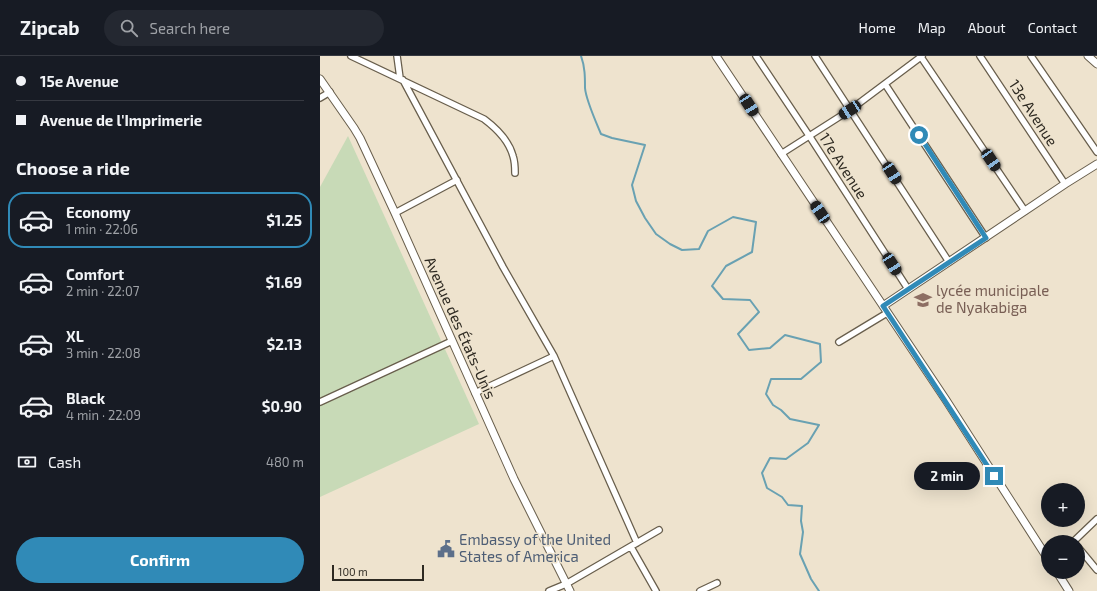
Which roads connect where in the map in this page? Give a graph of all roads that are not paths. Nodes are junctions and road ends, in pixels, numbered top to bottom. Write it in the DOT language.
graph roads {
  1 [pos="350,56"];
  2 [pos="396,56"];
  3 [pos="716,56"];
  4 [pos="756,56"];
  5 [pos="815,56"];
  6 [pos="921,56"];
  7 [pos="980,56"];
  8 [pos="1030,56"];
  9 [pos="1088,56"];
  10 [pos="1097,64"];
  11 [pos="320,79"];
  12 [pos="401,79"];
  13 [pos="885,84"];
  14 [pos="330,92"];
  15 [pos="320,98"];
  16 [pos="850,110"];
  17 [pos="810,137"];
  18 [pos="1097,152"];
  19 [pos="781,154"];
  20 [pos="1097,164"];
  21 [pos="515,173"];
  22 [pos="457,180"];
  23 [pos="1065,184"];
  24 [pos="1025,211"];
  25 [pos="395,213"];
  26 [pos="986,238"];
  27 [pos="950,262"];
  28 [pos="908,289"];
  29 [pos="883,306"];
  30 [pos="887,313"];
  31 [pos="452,341"];
  32 [pos="838,342"];
  33 [pos="554,356"];
  34 [pos="475,393"];
  35 [pos="320,402"];
  36 [pos="1097,519"];
  37 [pos="659,530"];
  38 [pos="1080,535"];
  39 [pos="637,543"];
  40 [pos="631,547"];
  41 [pos="1041,548"];
  42 [pos="1085,555"];
  43 [pos="1097,570"];
  44 [pos="1061,579"];
  45 [pos="717,583"];
  46 [pos="566,584"];
  47 [pos="549,591"];
  48 [pos="570,591"];
  49 [pos="656,591"];
  50 [pos="700,591"];
  51 [pos="1069,591"];
  1 -- 12 [label="street"];
  2 -- 12 [label="street"];
  3 -- 19 [label="street"];
  4 -- 17 [label="street, 17e Avenue"];
  5 -- 16 [label="street"];
  6 -- 13 [label="street"];
  6 -- 24 [label="street"];
  7 -- 23 [label="street, 13e Avenue"];
  8 -- 18 [label="street"];
  9 -- 10 [label="street"];
  11 -- 14 [label="street, Avenue des États-Unis"];
  12 -- 21 [label="street"];
  12 -- 22 [label="street"];
  13 -- 16 [label="street"];
  13 -- 26 [label="street"];
  14 -- 15 [label="street"];
  14 -- 25 [label="street, Avenue des États-Unis"];
  16 -- 17 [label="street"];
  16 -- 27 [label="street"];
  17 -- 19 [label="street"];
  17 -- 28 [label="street, 17e Avenue"];
  19 -- 29 [label="street"];
  20 -- 23 [label="street"];
  22 -- 25 [label="street"];
  22 -- 33 [label="street"];
  23 -- 24 [label="street"];
  24 -- 26 [label="street"];
  25 -- 31 [label="street, Avenue des États-Unis"];
  26 -- 27 [label="street"];
  27 -- 28 [label="street"];
  28 -- 29 [label="street"];
  29 -- 30 [label="street"];
  30 -- 32 [label="street"];
  30 -- 41 [label="street"];
  31 -- 34 [label="street, Avenue des États-Unis"];
  31 -- 35 [label="street"];
  33 -- 34 [label="street"];
  33 -- 39 [label="street"];
  34 -- 46 [label="street, Avenue des États-Unis"];
  36 -- 38 [label="street"];
  37 -- 39 [label="street"];
  39 -- 40 [label="street"];
  40 -- 46 [label="street"];
  40 -- 49 [label="street"];
  42 -- 43 [label="street"];
  44 -- 51 [label="street"];
  45 -- 50 [label="street"];
  46 -- 47 [label="street"];
  46 -- 48 [label="street, Avenue des États-Unis"];
}
